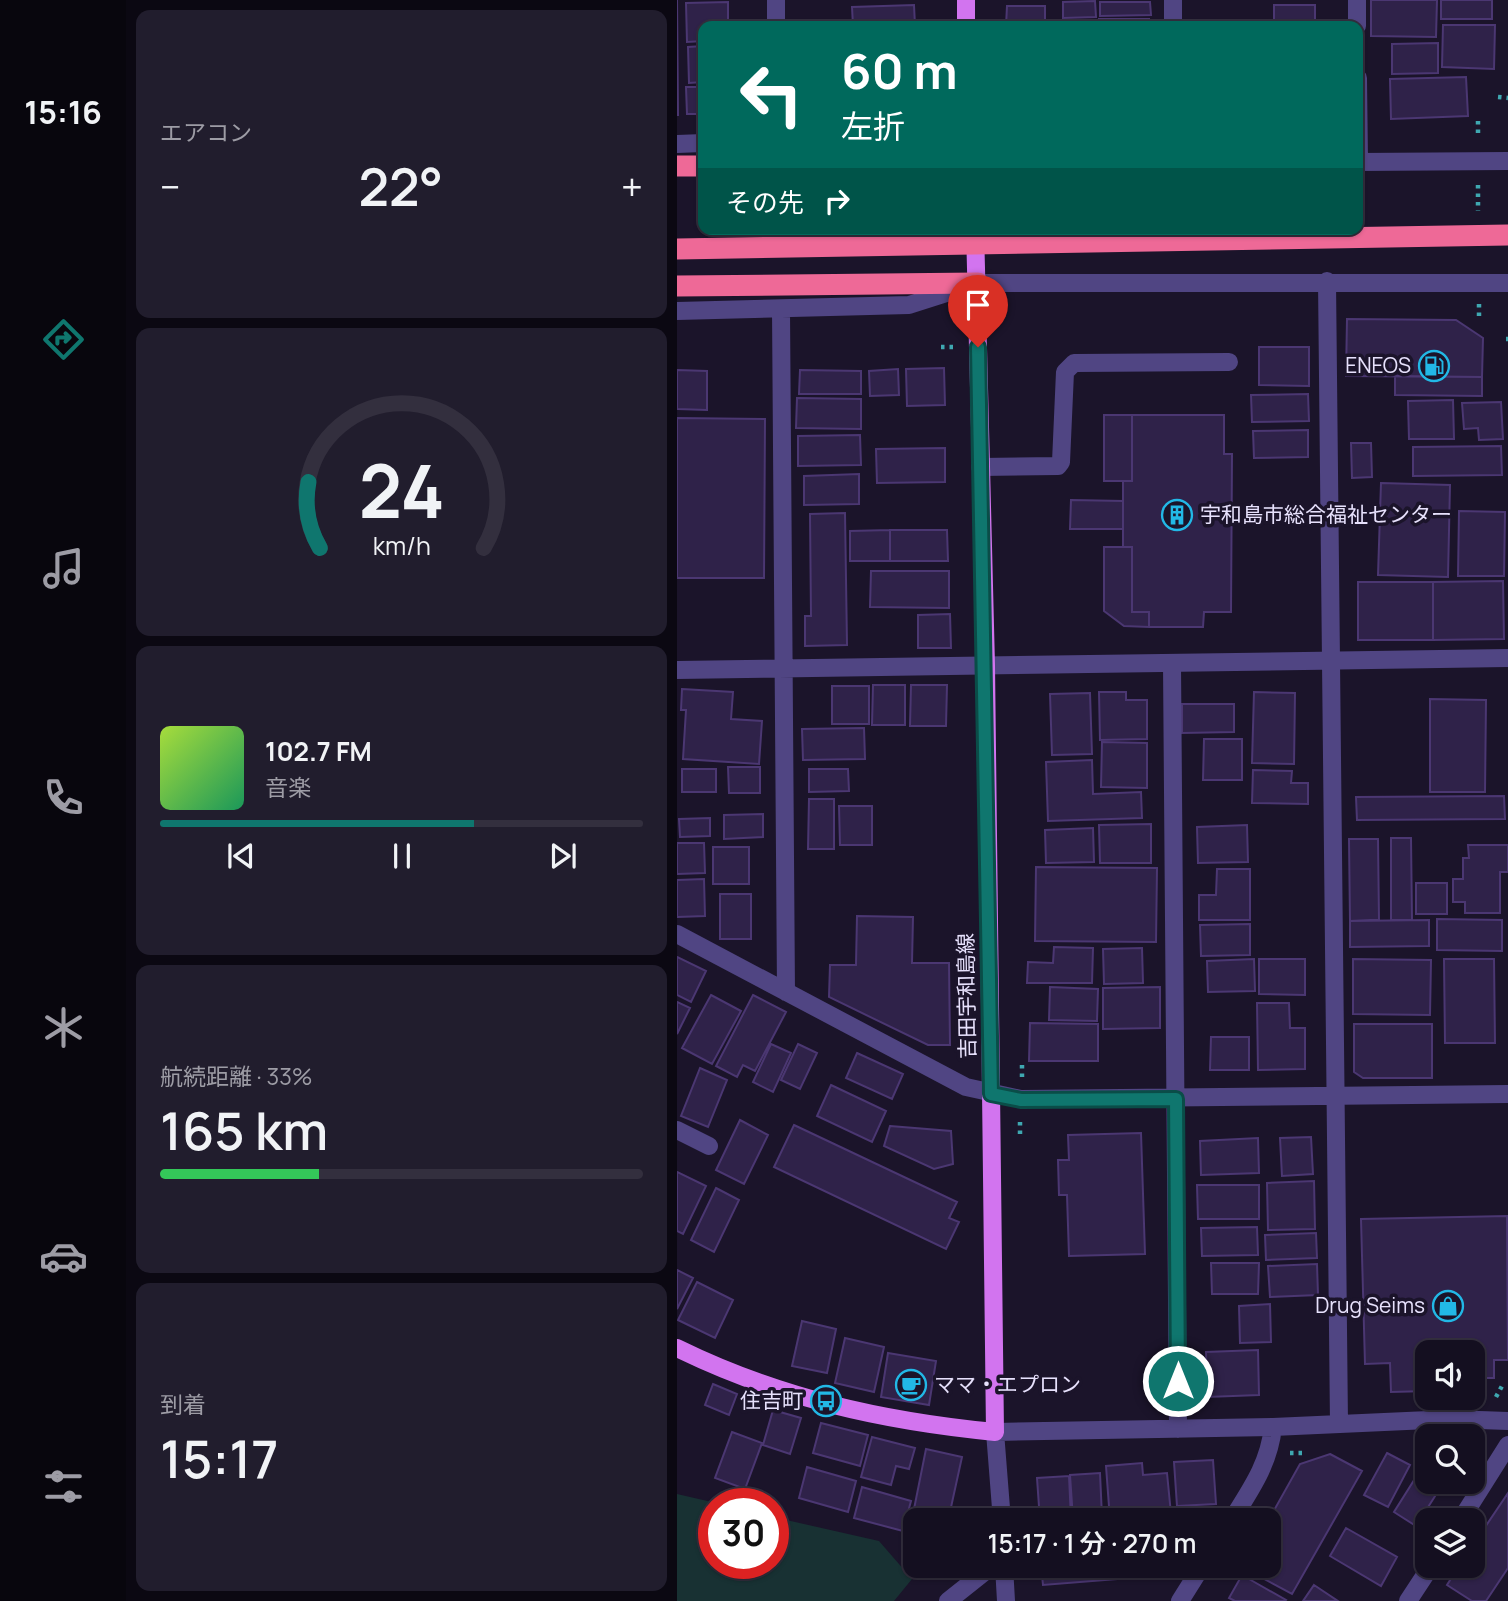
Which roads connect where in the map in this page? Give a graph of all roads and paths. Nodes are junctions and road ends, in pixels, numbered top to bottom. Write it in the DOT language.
graph roads {
  1 [pos="776,0"];
  2 [pos="966,0"];
  3 [pos="1173,0"];
  4 [pos="1357,0"];
  5 [pos="776,21"];
  6 [pos="966,21"];
  7 [pos="1173,21"];
  8 [pos="1357,21"];
  9 [pos="1498,97"];
  10 [pos="1508,97"];
  11 [pos="677,144"];
  12 [pos="698,144"];
  13 [pos="1508,161"];
  14 [pos="1363,162"];
  15 [pos="677,166"];
  16 [pos="698,166"];
  17 [pos="975,235"];
  18 [pos="1508,235"];
  19 [pos="677,249"];
  20 [pos="1327,281"];
  21 [pos="978,283"];
  22 [pos="1508,283"];
  23 [pos="677,286"];
  24 [pos="781,310"];
  25 [pos="677,311"];
  26 [pos="1229,362"];
  27 [pos="980,467"];
  28 [pos="1508,658"];
  29 [pos="1329,660"];
  30 [pos="1172,664"];
  31 [pos="986,665"];
  32 [pos="785,669"];
  33 [pos="677,670"];
  34 [pos="677,934"];
  35 [pos="786,992"];
  36 [pos="991,1094"];
  37 [pos="1508,1094"];
  38 [pos="1334,1097"];
  39 [pos="1176,1099"];
  40 [pos="677,1130"];
  41 [pos="709,1146"];
  42 [pos="677,1348"];
  43 [pos="1508,1421"];
  44 [pos="1339,1424"];
  45 [pos="1273,1427"];
  46 [pos="1178,1429"];
  47 [pos="995,1432"];
  48 [pos="1508,1445"];
  49 [pos="1000,1508"];
  50 [pos="1239,1508"];
  51 [pos="1468,1508"];
  52 [pos="977,1578"];
  53 [pos="1005,1578"];
  54 [pos="1194,1578"];
  55 [pos="1423,1578"];
  56 [pos="948,1601"];
  57 [pos="1006,1601"];
  58 [pos="1180,1601"];
  59 [pos="1409,1601"];
  1 -- 5 [label="street"];
  2 -- 6 [label="main road"];
  3 -- 7 [label="street"];
  4 -- 8 [label="street"];
  9 -- 10 [label="path"];
  11 -- 12 [label="street"];
  13 -- 14 [label="street"];
  15 -- 16 [label="highway"];
  17 -- 21 [label="main road, 吉田宇和島線"];
  18 -- 19 [label="highway, bridge"];
  20 -- 21 [label="street"];
  20 -- 22 [label="street"];
  20 -- 29 [label="street"];
  21 -- 23 [label="highway"];
  21 -- 24 [label="street"];
  21 -- 27 [label="main road, 吉田宇和島線"];
  24 -- 25 [label="street"];
  24 -- 32 [label="street"];
  26 -- 27 [label="street"];
  27 -- 31 [label="main road, 吉田宇和島線"];
  28 -- 29 [label="street"];
  29 -- 30 [label="street"];
  29 -- 38 [label="street"];
  30 -- 31 [label="street"];
  30 -- 39 [label="street"];
  31 -- 32 [label="street"];
  31 -- 36 [label="main road, 吉田宇和島線"];
  32 -- 33 [label="street"];
  32 -- 35 [label="street"];
  34 -- 35 [label="street"];
  35 -- 36 [label="street"];
  36 -- 39 [label="street"];
  36 -- 47 [label="main road, 吉田宇和島線"];
  37 -- 38 [label="street"];
  38 -- 39 [label="street"];
  38 -- 44 [label="street"];
  39 -- 46 [label="street"];
  40 -- 41 [label="street"];
  42 -- 47 [label="main road"];
  43 -- 44 [label="street"];
  44 -- 45 [label="street"];
  45 -- 46 [label="street"];
  45 -- 50 [label="street"];
  46 -- 47 [label="street"];
  47 -- 49 [label="street"];
  48 -- 51 [label="street"];
  52 -- 56 [label="street"];
  53 -- 57 [label="street"];
  54 -- 58 [label="street"];
  55 -- 59 [label="street"];
}
